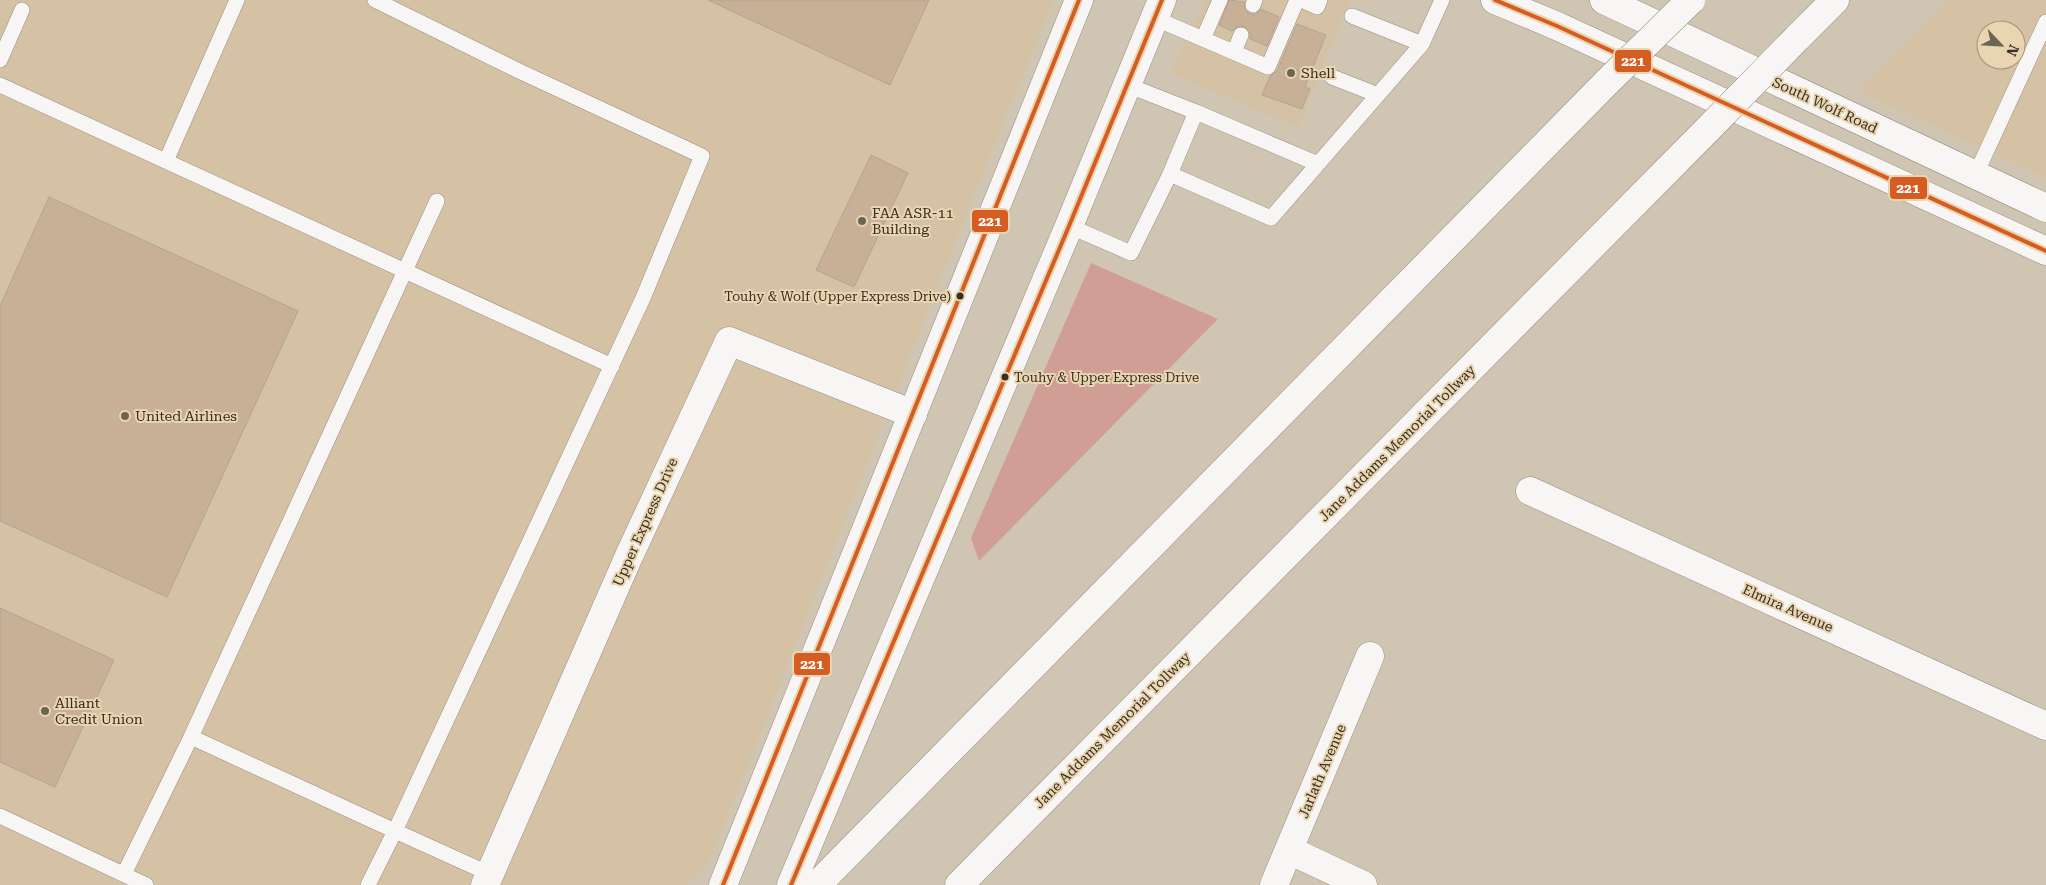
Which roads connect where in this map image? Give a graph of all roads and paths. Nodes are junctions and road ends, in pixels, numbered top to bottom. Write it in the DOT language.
graph roads {
  1 [pos="237,0"];
  2 [pos="375,0"];
  3 [pos="1079,0"];
  4 [pos="1220,0"];
  5 [pos="1297,0"];
  6 [pos="1301,0"];
  7 [pos="1320,0"];
  8 [pos="1442,0"];
  9 [pos="1495,0"];
  10 [pos="1604,0"];
  11 [pos="1691,0"];
  12 [pos="1835,0"];
  13 [pos="1158,9"];
  14 [pos="22,10"];
  15 [pos="1352,16"];
  16 [pos="2046,22"];
  17 [pos="1241,35"];
  18 [pos="1203,39"];
  19 [pos="1422,44"];
  20 [pos="1234,52"];
  21 [pos="0,60"];
  22 [pos="1332,77"];
  23 [pos="0,85"];
  24 [pos="1127,85"];
  25 [pos="1378,95"];
  26 [pos="1196,112"];
  27 [pos="166,161"];
  28 [pos="1318,164"];
  29 [pos="1170,174"];
  30 [pos="1975,176"];
  31 [pos="437,201"];
  32 [pos="2046,208"];
  33 [pos="1069,226"];
  34 [pos="2046,251"];
  35 [pos="406,271"];
  36 [pos="612,366"];
  37 [pos="912,414"];
  38 [pos="1530,491"];
  39 [pos="1370,656"];
  40 [pos="2046,726"];
  41 [pos="191,737"];
  42 [pos="0,816"];
  43 [pos="395,831"];
  44 [pos="1289,850"];
  45 [pos="124,874"];
  46 [pos="488,880"];
  47 [pos="146,885"];
  48 [pos="368,885"];
  49 [pos="723,885"];
  50 [pos="791,885"];
  51 [pos="817,885"];
  52 [pos="959,885"];
  53 [pos="1274,885"];
  54 [pos="1363,885"];
  1 -- 27 [label="lane"];
  2 -- 36 [label="lane"];
  3 -- 37 [label="main road"];
  4 -- 18 [label="lane"];
  5 -- 20 [label="lane"];
  6 -- 7 [label="lane"];
  8 -- 19 [label="lane"];
  9 -- 34 [label="main road"];
  10 -- 30 [label="main road, South Wolf Road"];
  11 -- 51 [label="main road, bridge"];
  12 -- 52 [label="main road, Jane Addams Memorial Tollway, bridge"];
  13 -- 18 [label="lane"];
  13 -- 24 [label="main road"];
  14 -- 21 [label="lane"];
  15 -- 19 [label="lane"];
  16 -- 30 [label="lane"];
  17 -- 20 [label="lane"];
  18 -- 20 [label="lane"];
  19 -- 25 [label="lane"];
  22 -- 25 [label="lane"];
  23 -- 27 [label="lane"];
  24 -- 26 [label="lane"];
  24 -- 33 [label="main road"];
  25 -- 28 [label="lane"];
  26 -- 28 [label="lane"];
  26 -- 29 [label="lane"];
  27 -- 35 [label="lane"];
  28 -- 29 [label="lane"];
  29 -- 33 [label="lane"];
  30 -- 32 [label="main road, South Wolf Road"];
  31 -- 35 [label="lane"];
  33 -- 50 [label="main road"];
  35 -- 36 [label="lane"];
  35 -- 41 [label="lane"];
  36 -- 43 [label="lane"];
  37 -- 46 [label="main road, Upper Express Drive"];
  37 -- 49 [label="main road"];
  38 -- 40 [label="main road, Elmira Avenue"];
  39 -- 44 [label="main road, Jarlath Avenue"];
  41 -- 43 [label="lane"];
  41 -- 45 [label="lane"];
  42 -- 45 [label="lane"];
  43 -- 46 [label="lane"];
  43 -- 48 [label="lane"];
  44 -- 53 [label="main road, Jarlath Avenue"];
  44 -- 54 [label="main road"];
  45 -- 47 [label="lane"];
}
